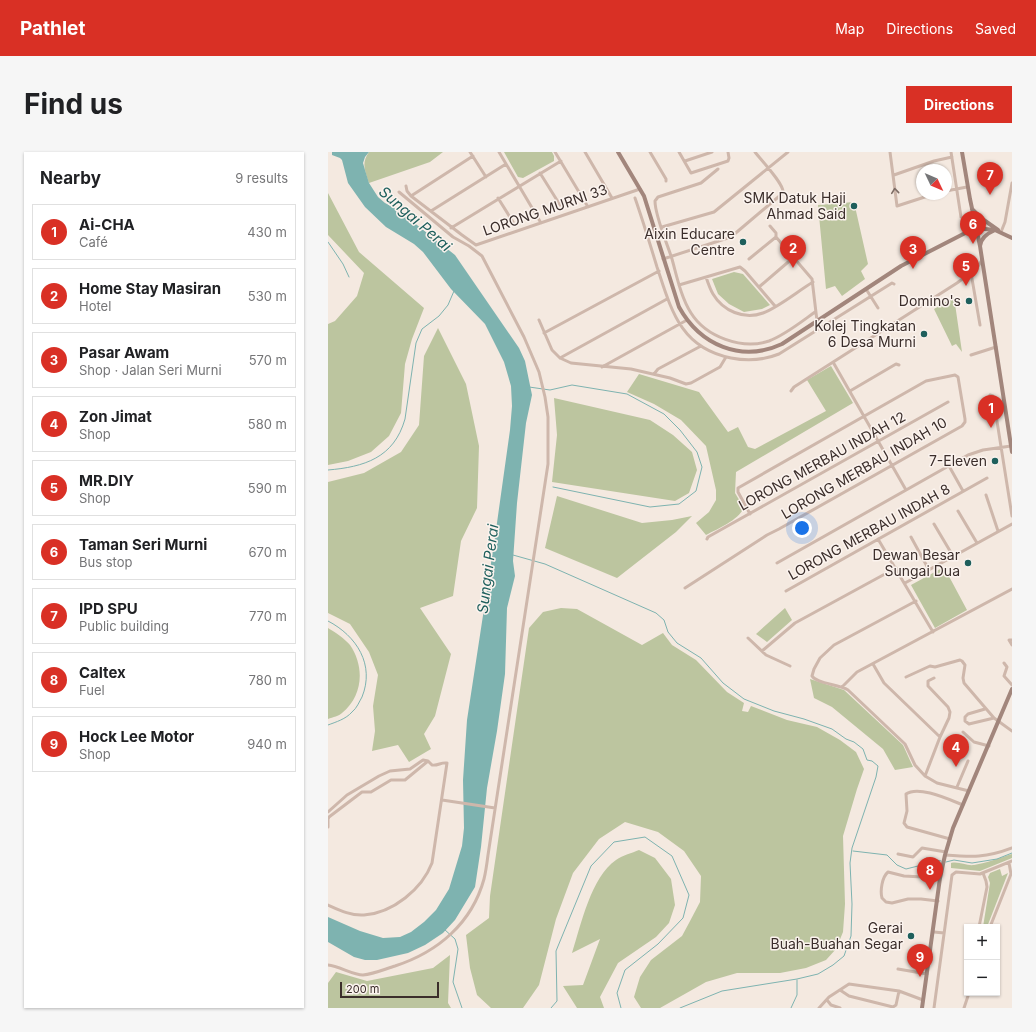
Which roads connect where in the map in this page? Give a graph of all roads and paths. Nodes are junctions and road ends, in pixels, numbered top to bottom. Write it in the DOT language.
graph roads {
  1 [pos="470,152"];
  2 [pos="499,152"];
  3 [pos="556,152"];
  4 [pos="585,152"];
  5 [pos="618,152"];
  6 [pos="650,152"];
  7 [pos="679,152"];
  8 [pos="712,152"];
  9 [pos="728,152"];
  10 [pos="755,152"];
  11 [pos="788,152"];
  12 [pos="890,152"];
  13 [pos="951,152"];
  14 [pos="962,152"];
  15 [pos="473,156"];
  16 [pos="952,157"];
  17 [pos="561,161"];
  18 [pos="685,162"];
  19 [pos="506,164"];
  20 [pos="767,168"];
  21 [pos="718,169"];
  22 [pos="540,173"];
  23 [pos="894,175"];
  24 [pos="486,177"];
  25 [pos="666,181"];
  26 [pos="1012,183"];
  27 [pos="519,185"];
  28 [pos="406,186"];
  29 [pos="967,187"];
  30 [pos="640,189"];
  31 [pos="957,189"];
  32 [pos="952,190"];
  33 [pos="399,192"];
  34 [pos="411,196"];
  35 [pos="498,198"];
  36 [pos="612,198"];
  37 [pos="636,198"];
  38 [pos="916,200"];
  39 [pos="560,205"];
  40 [pos="588,207"];
  41 [pos="972,209"];
  42 [pos="431,211"];
  43 [pos="961,217"];
  44 [pos="513,222"];
  45 [pos="541,223"];
  46 [pos="770,226"];
  47 [pos="451,228"];
  48 [pos="662,228"];
  49 [pos="975,228"];
  50 [pos="995,230"];
  51 [pos="1001,232"];
  52 [pos="776,237"];
  53 [pos="1012,238"];
  54 [pos="980,246"];
  55 [pos="671,257"];
  56 [pos="794,257"];
  57 [pos="663,259"];
  58 [pos="749,259"];
  59 [pos="982,260"];
  60 [pos="658,271"];
  61 [pos="984,271"];
  62 [pos="972,272"];
  63 [pos="706,277"];
  64 [pos="812,282"];
  65 [pos="894,284"];
  66 [pos="679,285"];
  67 [pos="759,287"];
  68 [pos="866,289"];
  69 [pos="871,296"];
  70 [pos="667,299"];
  71 [pos="775,306"];
  72 [pos="878,308"];
  73 [pos="815,312"];
  74 [pos="539,320"];
  75 [pos="687,320"];
  76 [pos="816,321"];
  77 [pos="679,325"];
  78 [pos="980,325"];
  79 [pos="544,333"];
  80 [pos="701,346"];
  81 [pos="996,347"];
  82 [pos="971,355"];
  83 [pos="726,357"];
  84 [pos="560,358"];
  85 [pos="834,362"];
  86 [pos="899,364"];
  87 [pos="602,367"];
  88 [pos="654,374"];
  89 [pos="850,391"];
  90 [pos="791,392"];
  91 [pos="990,395"];
  92 [pos="948,402"];
  93 [pos="865,417"];
  94 [pos="1010,423"];
  95 [pos="879,442"];
  96 [pos="1011,443"];
  97 [pos="1001,448"];
  98 [pos="1012,452"];
  99 [pos="892,466"];
  100 [pos="949,466"];
  101 [pos="987,478"];
  102 [pos="906,490"];
  103 [pos="962,491"];
  104 [pos="986,495"];
  105 [pos="958,511"];
  106 [pos="750,514"];
  107 [pos="1012,516"];
  108 [pos="934,524"];
  109 [pos="1012,524"];
  110 [pos="998,532"];
  111 [pos="911,537"];
  112 [pos="707,539"];
  113 [pos="878,539"];
  114 [pos="977,543"];
  115 [pos="953,556"];
  116 [pos="777,563"];
  117 [pos="896,568"];
  118 [pos="929,570"];
  119 [pos="905,583"];
  120 [pos="685,588"];
  121 [pos="1012,589"];
  122 [pos="786,591"];
  123 [pos="916,602"];
  124 [pos="933,632"];
  125 [pos="748,638"];
  126 [pos="1012,640"];
  127 [pos="1012,645"];
  128 [pos="762,651"];
  129 [pos="1004,663"];
  130 [pos="873,664"];
  131 [pos="790,666"];
  132 [pos="906,677"];
  133 [pos="934,678"];
  134 [pos="1012,685"];
  135 [pos="842,687"];
  136 [pos="1012,689"];
  137 [pos="1007,701"];
  138 [pos="1012,704"];
  139 [pos="985,709"];
  140 [pos="994,718"];
  141 [pos="999,721"];
  142 [pos="1012,731"];
  143 [pos="963,732"];
  144 [pos="940,737"];
  145 [pos="989,746"];
  146 [pos="428,761"];
  147 [pos="968,761"];
  148 [pos="925,776"];
  149 [pos="957,787"];
  150 [pos="969,791"];
  151 [pos="442,800"];
  152 [pos="963,805"];
  153 [pos="495,808"];
  154 [pos="328,812"];
  155 [pos="328,820"];
  156 [pos="328,827"];
  157 [pos="950,839"];
  158 [pos="1012,848"];
  159 [pos="898,854"];
  160 [pos="946,854"];
  161 [pos="1010,862"];
  162 [pos="983,873"];
  163 [pos="940,878"];
  164 [pos="938,901"];
  165 [pos="328,905"];
  166 [pos="980,924"];
  167 [pos="991,924"];
  168 [pos="934,932"];
  169 [pos="944,934"];
  170 [pos="328,965"];
  171 [pos="898,969"];
  172 [pos="927,974"];
  173 [pos="840,990"];
  174 [pos="899,991"];
  175 [pos="968,996"];
  176 [pos="827,1000"];
  177 [pos="923,1000"];
  178 [pos="819,1008"];
  179 [pos="840,1008"];
  180 [pos="922,1008"];
  181 [pos="934,1008"];
  182 [pos="964,1008"];
  1 -- 15 [label="street"];
  2 -- 19 [label="street"];
  3 -- 17 [label="street"];
  4 -- 36 [label="street"];
  5 -- 30 [label="main road"];
  6 -- 25 [label="street"];
  7 -- 18 [label="street"];
  8 -- 18 [label="street"];
  9 -- 18 [label="street"];
  10 -- 20 [label="street"];
  11 -- 20 [label="street"];
  12 -- 23 [label="street"];
  13 -- 16 [label="street"];
  14 -- 29 [label="main road"];
  15 -- 24 [label="street"];
  15 -- 34 [label="street"];
  16 -- 23 [label="street"];
  16 -- 31 [label="street"];
  17 -- 22 [label="street"];
  17 -- 40 [label="street"];
  19 -- 24 [label="street"];
  19 -- 27 [label="street"];
  20 -- 48 [label="street"];
  20 -- 55 [label="street"];
  21 -- 48 [label="street"];
  22 -- 27 [label="street"];
  22 -- 39 [label="street"];
  38 -- 23 [label="street, one-way"];
  24 -- 42 [label="street"];
  26 -- 51 [label="street"];
  27 -- 35 [label="street"];
  27 -- 45 [label="street"];
  28 -- 34 [label="street, LORONG MURNI 33"];
  29 -- 31 [label="street"];
  29 -- 41 [label="main road"];
  30 -- 36 [label="street, LORONG MURNI 33"];
  30 -- 57 [label="main road"];
  31 -- 32 [label="street"];
  31 -- 43 [label="street"];
  33 -- 153 [label="street"];
  34 -- 42 [label="street, LORONG MURNI 33"];
  35 -- 44 [label="street"];
  35 -- 47 [label="street"];
  36 -- 40 [label="street, LORONG MURNI 33"];
  37 -- 60 [label="street"];
  40 -- 45 [label="street, LORONG MURNI 33"];
  41 -- 49 [label="main road"];
  41 -- 51 [label="main road"];
  42 -- 47 [label="street, LORONG MURNI 33"];
  45 -- 47 [label="street, LORONG MURNI 33"];
  46 -- 52 [label="street"];
  48 -- 55 [label="street"];
  49 -- 50 [label="main road"];
  49 -- 54 [label="main road"];
  49 -- 68 [label="main road"];
  50 -- 51 [label="main road"];
  50 -- 54 [label="main road"];
  51 -- 53 [label="main road"];
  52 -- 56 [label="street"];
  52 -- 58 [label="street"];
  54 -- 59 [label="main road"];
  55 -- 57 [label="street"];
  55 -- 66 [label="street"];
  56 -- 64 [label="street"];
  56 -- 67 [label="street"];
  57 -- 75 [label="main road"];
  59 -- 61 [label="main road"];
  59 -- 62 [label="street"];
  60 -- 70 [label="street"];
  60 -- 79 [label="street"];
  61 -- 62 [label="street"];
  61 -- 81 [label="main road"];
  62 -- 78 [label="street"];
  62 -- 85 [label="street"];
  63 -- 66 [label="street"];
  63 -- 67 [label="street"];
  63 -- 71 [label="street"];
  64 -- 71 [label="street"];
  64 -- 73 [label="street"];
  65 -- 69 [label="street"];
  66 -- 73 [label="street"];
  67 -- 71 [label="street"];
  68 -- 69 [label="street"];
  68 -- 76 [label="main road"];
  69 -- 72 [label="street"];
  69 -- 83 [label="street"];
  70 -- 77 [label="street"];
  70 -- 84 [label="street"];
  73 -- 76 [label="street"];
  74 -- 79 [label="street"];
  75 -- 76 [label="main road"];
  75 -- 77 [label="street"];
  77 -- 80 [label="street"];
  77 -- 87 [label="street"];
  79 -- 84 [label="street"];
  80 -- 83 [label="street"];
  80 -- 88 [label="street"];
  81 -- 82 [label="street"];
  81 -- 94 [label="main road"];
  83 -- 88 [label="street"];
  84 -- 87 [label="street"];
  85 -- 89 [label="street"];
  85 -- 90 [label="street"];
  86 -- 89 [label="street"];
  87 -- 88 [label="street"];
  89 -- 93 [label="street"];
  91 -- 97 [label="street"];
  92 -- 95 [label="street, LORONG MERBAU INDAH 12"];
  93 -- 95 [label="street"];
  93 -- 99 [label="street, LORONG MERBAU INDAH 10"];
  93 -- 106 [label="street"];
  94 -- 96 [label="main road"];
  95 -- 99 [label="street"];
  95 -- 106 [label="street, LORONG MERBAU INDAH 12"];
  96 -- 97 [label="street"];
  96 -- 98 [label="main road"];
  97 -- 100 [label="street"];
  97 -- 107 [label="street"];
  99 -- 102 [label="street"];
  99 -- 120 [label="street, LORONG MERBAU INDAH 10"];
  100 -- 102 [label="street"];
  100 -- 103 [label="street, LORONG MERBAU INDAH 8"];
  101 -- 103 [label="street, LORONG MERBAU INDAH 8"];
  102 -- 116 [label="street"];
  103 -- 113 [label="street, LORONG MERBAU INDAH 8"];
  104 -- 110 [label="street"];
  105 -- 114 [label="street"];
  106 -- 112 [label="street, LORONG MERBAU INDAH 12"];
  108 -- 115 [label="street"];
  109 -- 110 [label="street"];
  110 -- 114 [label="street"];
  111 -- 118 [label="street"];
  113 -- 117 [label="street"];
  113 -- 122 [label="street, LORONG MERBAU INDAH 8"];
  114 -- 115 [label="street"];
  115 -- 118 [label="street"];
  117 -- 119 [label="street"];
  117 -- 128 [label="street"];
  118 -- 119 [label="street"];
  119 -- 123 [label="street"];
  121 -- 124 [label="street"];
  123 -- 124 [label="street"];
  123 -- 135 [label="street"];
  124 -- 130 [label="street"];
  125 -- 128 [label="street"];
  126 -- 127 [label="street"];
  128 -- 131 [label="street"];
  129 -- 134 [label="street"];
  130 -- 135 [label="street"];
  130 -- 144 [label="street"];
  132 -- 139 [label="street"];
  133 -- 144 [label="street"];
  135 -- 148 [label="street"];
  136 -- 137 [label="main road"];
  137 -- 138 [label="street"];
  137 -- 141 [label="main road"];
  139 -- 140 [label="street"];
  139 -- 140 [label="street"];
  140 -- 141 [label="street"];
  141 -- 142 [label="street"];
  141 -- 145 [label="main road"];
  143 -- 145 [label="street"];
  144 -- 148 [label="street"];
  145 -- 150 [label="main road"];
  146 -- 151 [label="street"];
  146 -- 154 [label="street"];
  146 -- 155 [label="street"];
  147 -- 149 [label="street"];
  148 -- 149 [label="street"];
  149 -- 150 [label="street"];
  150 -- 152 [label="main road"];
  151 -- 153 [label="street"];
  151 -- 165 [label="street"];
  152 -- 157 [label="main road"];
  152 -- 157 [label="street"];
  153 -- 170 [label="street"];
  155 -- 156 [label="street"];
  157 -- 160 [label="main road"];
  158 -- 160 [label="street"];
  159 -- 160 [label="street"];
  160 -- 163 [label="main road"];
  161 -- 162 [label="street"];
  161 -- 167 [label="street"];
  162 -- 166 [label="street"];
  162 -- 169 [label="street"];
  163 -- 164 [label="main road"];
  163 -- 164 [label="street"];
  164 -- 168 [label="main road"];
  168 -- 169 [label="street"];
  168 -- 172 [label="main road"];
  169 -- 181 [label="street"];
  171 -- 172 [label="street"];
  172 -- 177 [label="main road"];
  173 -- 174 [label="street"];
  173 -- 174 [label="street"];
  173 -- 176 [label="street"];
  174 -- 177 [label="street"];
  175 -- 182 [label="street"];
  176 -- 178 [label="street"];
  176 -- 179 [label="street"];
  177 -- 180 [label="main road"];
}
